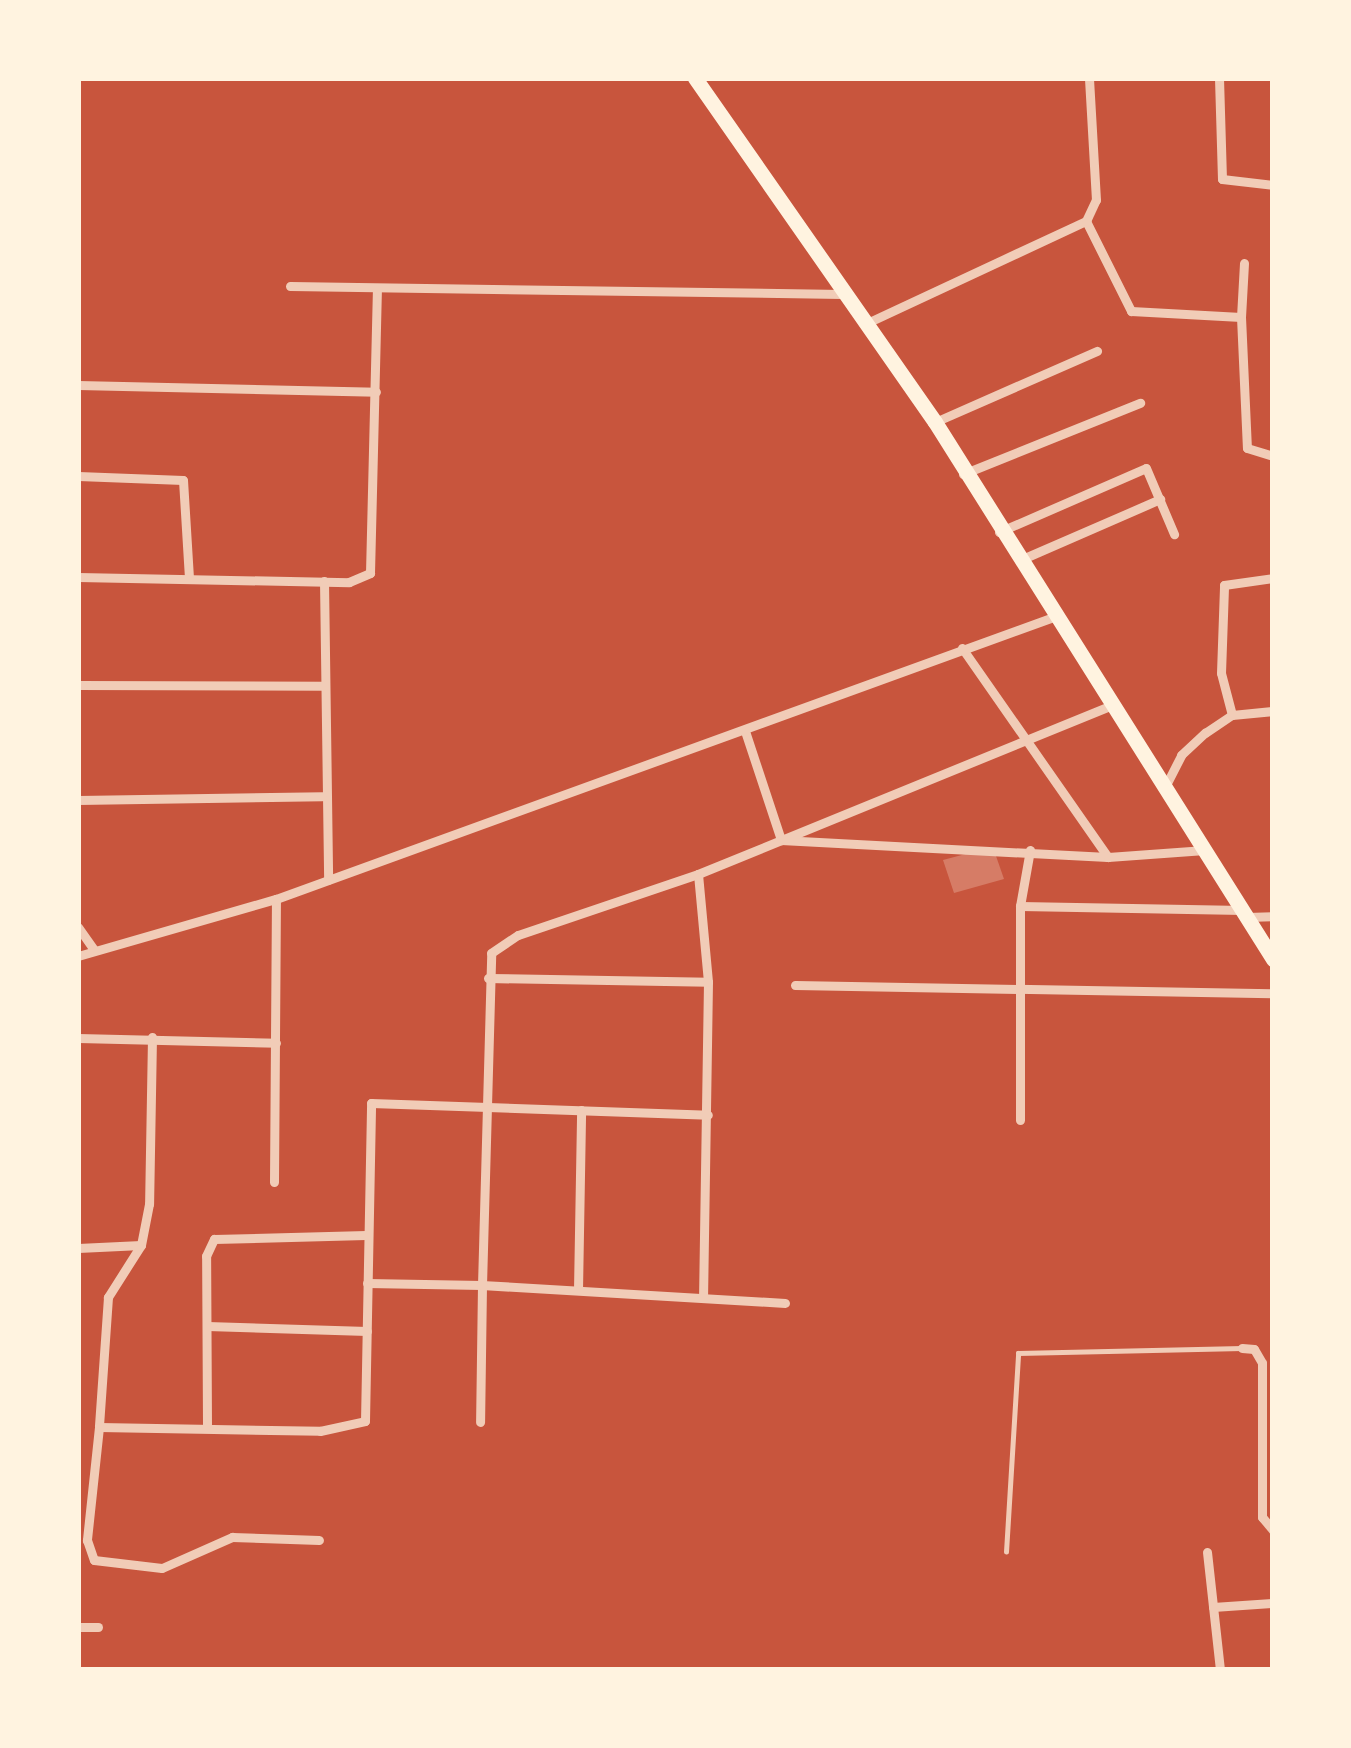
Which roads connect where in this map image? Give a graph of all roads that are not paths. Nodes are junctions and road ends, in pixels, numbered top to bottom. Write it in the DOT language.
graph roads {
  1 [pos="695,78"];
  2 [pos="1088,78"];
  3 [pos="1219,78"];
  4 [pos="1273,185"];
  5 [pos="1086,221"];
  6 [pos="1244,263"];
  7 [pos="290,286"];
  8 [pos="377,290"];
  9 [pos="842,294"];
  10 [pos="1241,317"];
  11 [pos="867,322"];
  12 [pos="1097,351"];
  13 [pos="78,385"];
  14 [pos="376,392"];
  15 [pos="1140,403"];
  16 [pos="935,422"];
  17 [pos="1273,456"];
  18 [pos="963,474"];
  19 [pos="78,476"];
  20 [pos="1160,499"];
  21 [pos="999,532"];
  22 [pos="1174,534"];
  23 [pos="1020,560"];
  24 [pos="78,577"];
  25 [pos="189,578"];
  26 [pos="1273,578"];
  27 [pos="324,581"];
  28 [pos="1056,616"];
  29 [pos="962,648"];
  30 [pos="78,685"];
  31 [pos="324,686"];
  32 [pos="1113,705"];
  33 [pos="1273,711"];
  34 [pos="1232,716"];
  35 [pos="745,731"];
  36 [pos="1025,741"];
  37 [pos="1165,787"];
  38 [pos="322,796"];
  39 [pos="78,800"];
  40 [pos="781,840"];
  41 [pos="1030,850"];
  42 [pos="1205,850"];
  43 [pos="1108,857"];
  44 [pos="698,874"];
  45 [pos="328,880"];
  46 [pos="276,899"];
  47 [pos="1020,906"];
  48 [pos="1245,914"];
  49 [pos="1273,916"];
  50 [pos="78,927"];
  51 [pos="94,950"];
  52 [pos="78,956"];
  53 [pos="1273,959"];
  54 [pos="488,978"];
  55 [pos="708,982"];
  56 [pos="795,985"];
  57 [pos="1018,986"];
  58 [pos="1273,993"];
  59 [pos="152,1036"];
  60 [pos="78,1038"];
  61 [pos="276,1043"];
  62 [pos="487,1107"];
  63 [pos="581,1110"];
  64 [pos="708,1115"];
  65 [pos="1020,1120"];
  66 [pos="274,1181"];
  67 [pos="366,1235"];
  68 [pos="141,1245"];
  69 [pos="78,1248"];
  70 [pos="367,1283"];
  71 [pos="482,1285"];
  72 [pos="578,1290"];
  73 [pos="703,1298"];
  74 [pos="785,1303"];
  75 [pos="207,1327"];
  76 [pos="367,1331"];
  77 [pos="1242,1348"];
  78 [pos="1268,1416"];
  79 [pos="480,1422"];
  80 [pos="207,1424"];
  81 [pos="99,1427"];
  82 [pos="1273,1530"];
  83 [pos="319,1540"];
  84 [pos="1006,1552"];
  85 [pos="1207,1552"];
  86 [pos="1273,1603"];
  87 [pos="1213,1607"];
  88 [pos="78,1627"];
  89 [pos="98,1628"];
  90 [pos="1220,1670"];
  1 -- 9 [label="main road"];
  2 -- 5 [label="street"];
  3 -- 4 [label="street"];
  5 -- 10 [label="street"];
  5 -- 11 [label="street"];
  6 -- 10 [label="street"];
  7 -- 8 [label="street"];
  8 -- 9 [label="street"];
  8 -- 14 [label="street"];
  9 -- 11 [label="main road"];
  10 -- 17 [label="street"];
  11 -- 16 [label="main road"];
  12 -- 16 [label="street"];
  13 -- 14 [label="street"];
  14 -- 27 [label="street"];
  15 -- 18 [label="street"];
  16 -- 18 [label="main road"];
  18 -- 21 [label="main road"];
  19 -- 25 [label="street"];
  20 -- 21 [label="street"];
  20 -- 22 [label="street"];
  20 -- 23 [label="street"];
  21 -- 23 [label="main road"];
  23 -- 28 [label="main road"];
  24 -- 25 [label="street"];
  25 -- 27 [label="street"];
  26 -- 34 [label="street"];
  27 -- 31 [label="street"];
  28 -- 29 [label="street"];
  28 -- 32 [label="main road"];
  29 -- 35 [label="street"];
  29 -- 36 [label="street"];
  30 -- 31 [label="street"];
  31 -- 38 [label="street"];
  32 -- 36 [label="street"];
  32 -- 37 [label="main road"];
  33 -- 34 [label="street"];
  34 -- 37 [label="street"];
  35 -- 40 [label="street"];
  35 -- 45 [label="street"];
  36 -- 40 [label="street"];
  36 -- 43 [label="street"];
  37 -- 42 [label="main road"];
  38 -- 39 [label="street"];
  38 -- 45 [label="street"];
  40 -- 41 [label="street"];
  40 -- 44 [label="street"];
  41 -- 43 [label="street"];
  41 -- 47 [label="street"];
  42 -- 43 [label="street"];
  42 -- 48 [label="main road"];
  44 -- 54 [label="street"];
  44 -- 55 [label="street"];
  45 -- 46 [label="street"];
  46 -- 51 [label="street"];
  46 -- 61 [label="street"];
  47 -- 48 [label="street"];
  47 -- 57 [label="street"];
  48 -- 49 [label="street"];
  48 -- 53 [label="main road"];
  50 -- 51 [label="street"];
  51 -- 52 [label="street"];
  54 -- 55 [label="street"];
  54 -- 62 [label="street"];
  55 -- 64 [label="street"];
  56 -- 57 [label="street"];
  57 -- 58 [label="street"];
  57 -- 65 [label="street"];
  59 -- 60 [label="street"];
  59 -- 61 [label="street"];
  59 -- 68 [label="street"];
  61 -- 66 [label="street"];
  62 -- 63 [label="street"];
  62 -- 67 [label="street"];
  62 -- 71 [label="street"];
  63 -- 64 [label="street"];
  63 -- 72 [label="street"];
  64 -- 73 [label="street"];
  67 -- 70 [label="street"];
  67 -- 75 [label="street"];
  68 -- 69 [label="street"];
  68 -- 81 [label="street"];
  70 -- 71 [label="street"];
  70 -- 76 [label="street"];
  71 -- 72 [label="street"];
  71 -- 79 [label="street"];
  72 -- 73 [label="street"];
  73 -- 74 [label="street"];
  75 -- 76 [label="street"];
  75 -- 80 [label="street"];
  76 -- 80 [label="street"];
  77 -- 78 [label="street"];
  77 -- 84 [label="lane"];
  78 -- 82 [label="street"];
  80 -- 81 [label="street"];
  81 -- 83 [label="street"];
  85 -- 87 [label="street"];
  86 -- 87 [label="street"];
  87 -- 90 [label="street"];
  88 -- 89 [label="street"];
}
